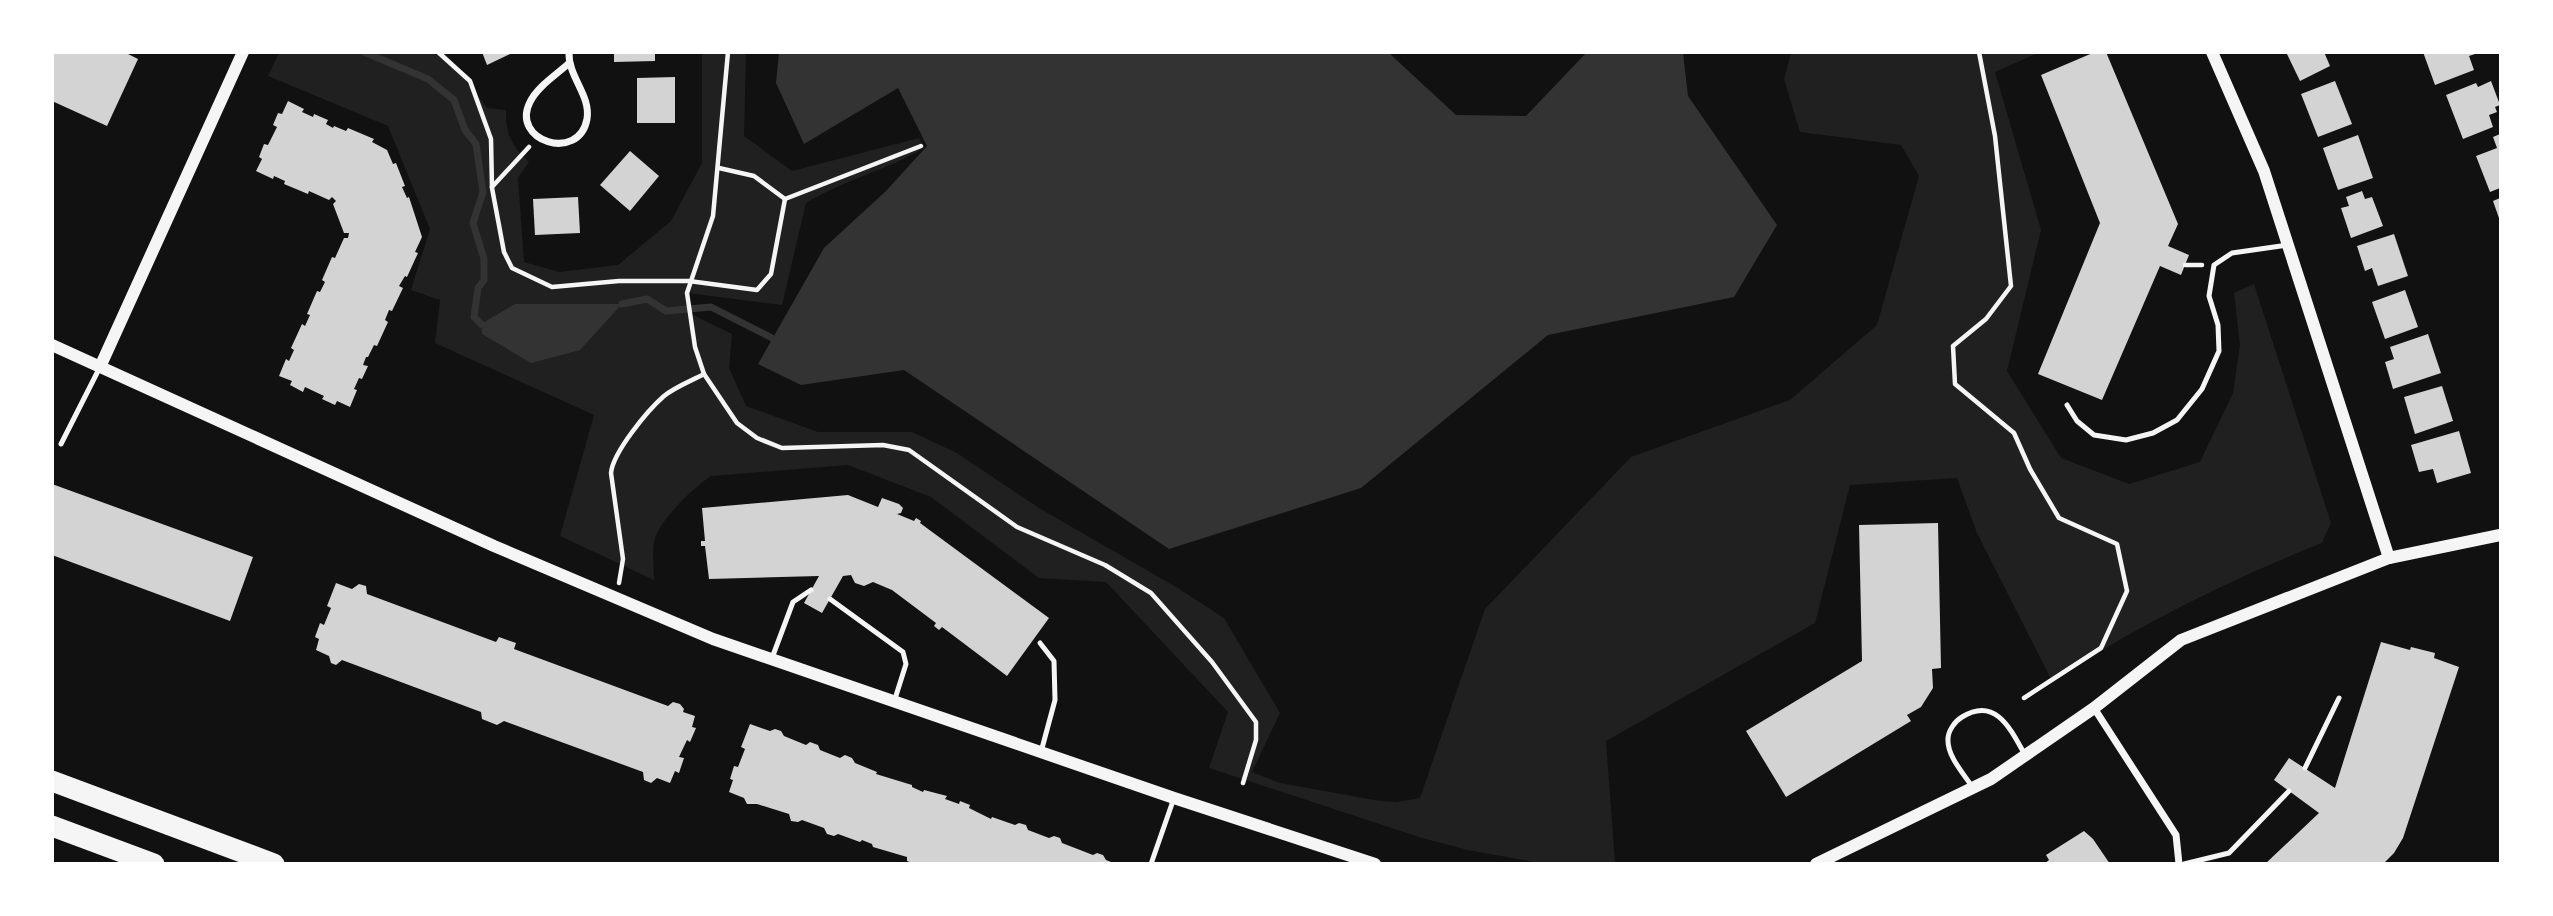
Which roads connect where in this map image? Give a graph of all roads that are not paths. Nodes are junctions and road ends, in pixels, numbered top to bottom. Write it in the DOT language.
graph roads {
  1 [pos="243,52"];
  2 [pos="569,52"];
  3 [pos="2212,52"];
  4 [pos="568,64"];
  5 [pos="2288,245"];
  6 [pos="52,345"];
  7 [pos="100,367"];
  8 [pos="2067,405"];
  9 [pos="61,444"];
  10 [pos="2501,535"];
  11 [pos="2389,558"];
  12 [pos="811,590"];
  13 [pos="830,599"];
  14 [pos="1040,643"];
  15 [pos="772,659"];
  16 [pos="2339,698"];
  17 [pos="894,702"];
  18 [pos="2094,708"];
  19 [pos="1041,752"];
  20 [pos="2025,755"];
  21 [pos="2305,768"];
  22 [pos="52,780"];
  23 [pos="1973,788"];
  24 [pos="2289,791"];
  25 [pos="1174,799"];
  26 [pos="52,826"];
  27 [pos="154,863"];
  28 [pos="274,863"];
  29 [pos="1151,863"];
  30 [pos="1375,863"];
  31 [pos="1816,863"];
  32 [pos="2182,863"];
  1 -- 7 [label="street"];
  2 -- 4 [label="street"];
  3 -- 5 [label="street"];
  4 -- 4 [label="street"];
  5 -- 8 [label="lane"];
  5 -- 11 [label="street"];
  6 -- 7 [label="street"];
  7 -- 9 [label="lane"];
  7 -- 15 [label="street"];
  10 -- 11 [label="street"];
  11 -- 18 [label="street"];
  12 -- 15 [label="lane"];
  13 -- 17 [label="lane"];
  14 -- 19 [label="lane"];
  15 -- 17 [label="street"];
  16 -- 21 [label="lane"];
  17 -- 19 [label="street"];
  18 -- 20 [label="street"];
  18 -- 32 [label="street"];
  19 -- 25 [label="street"];
  20 -- 23 [label="street"];
  20 -- 23 [label="lane"];
  22 -- 28 [label="highway"];
  23 -- 31 [label="street"];
  24 -- 32 [label="lane"];
  25 -- 29 [label="lane"];
  25 -- 30 [label="street"];
  26 -- 27 [label="highway"];
}
